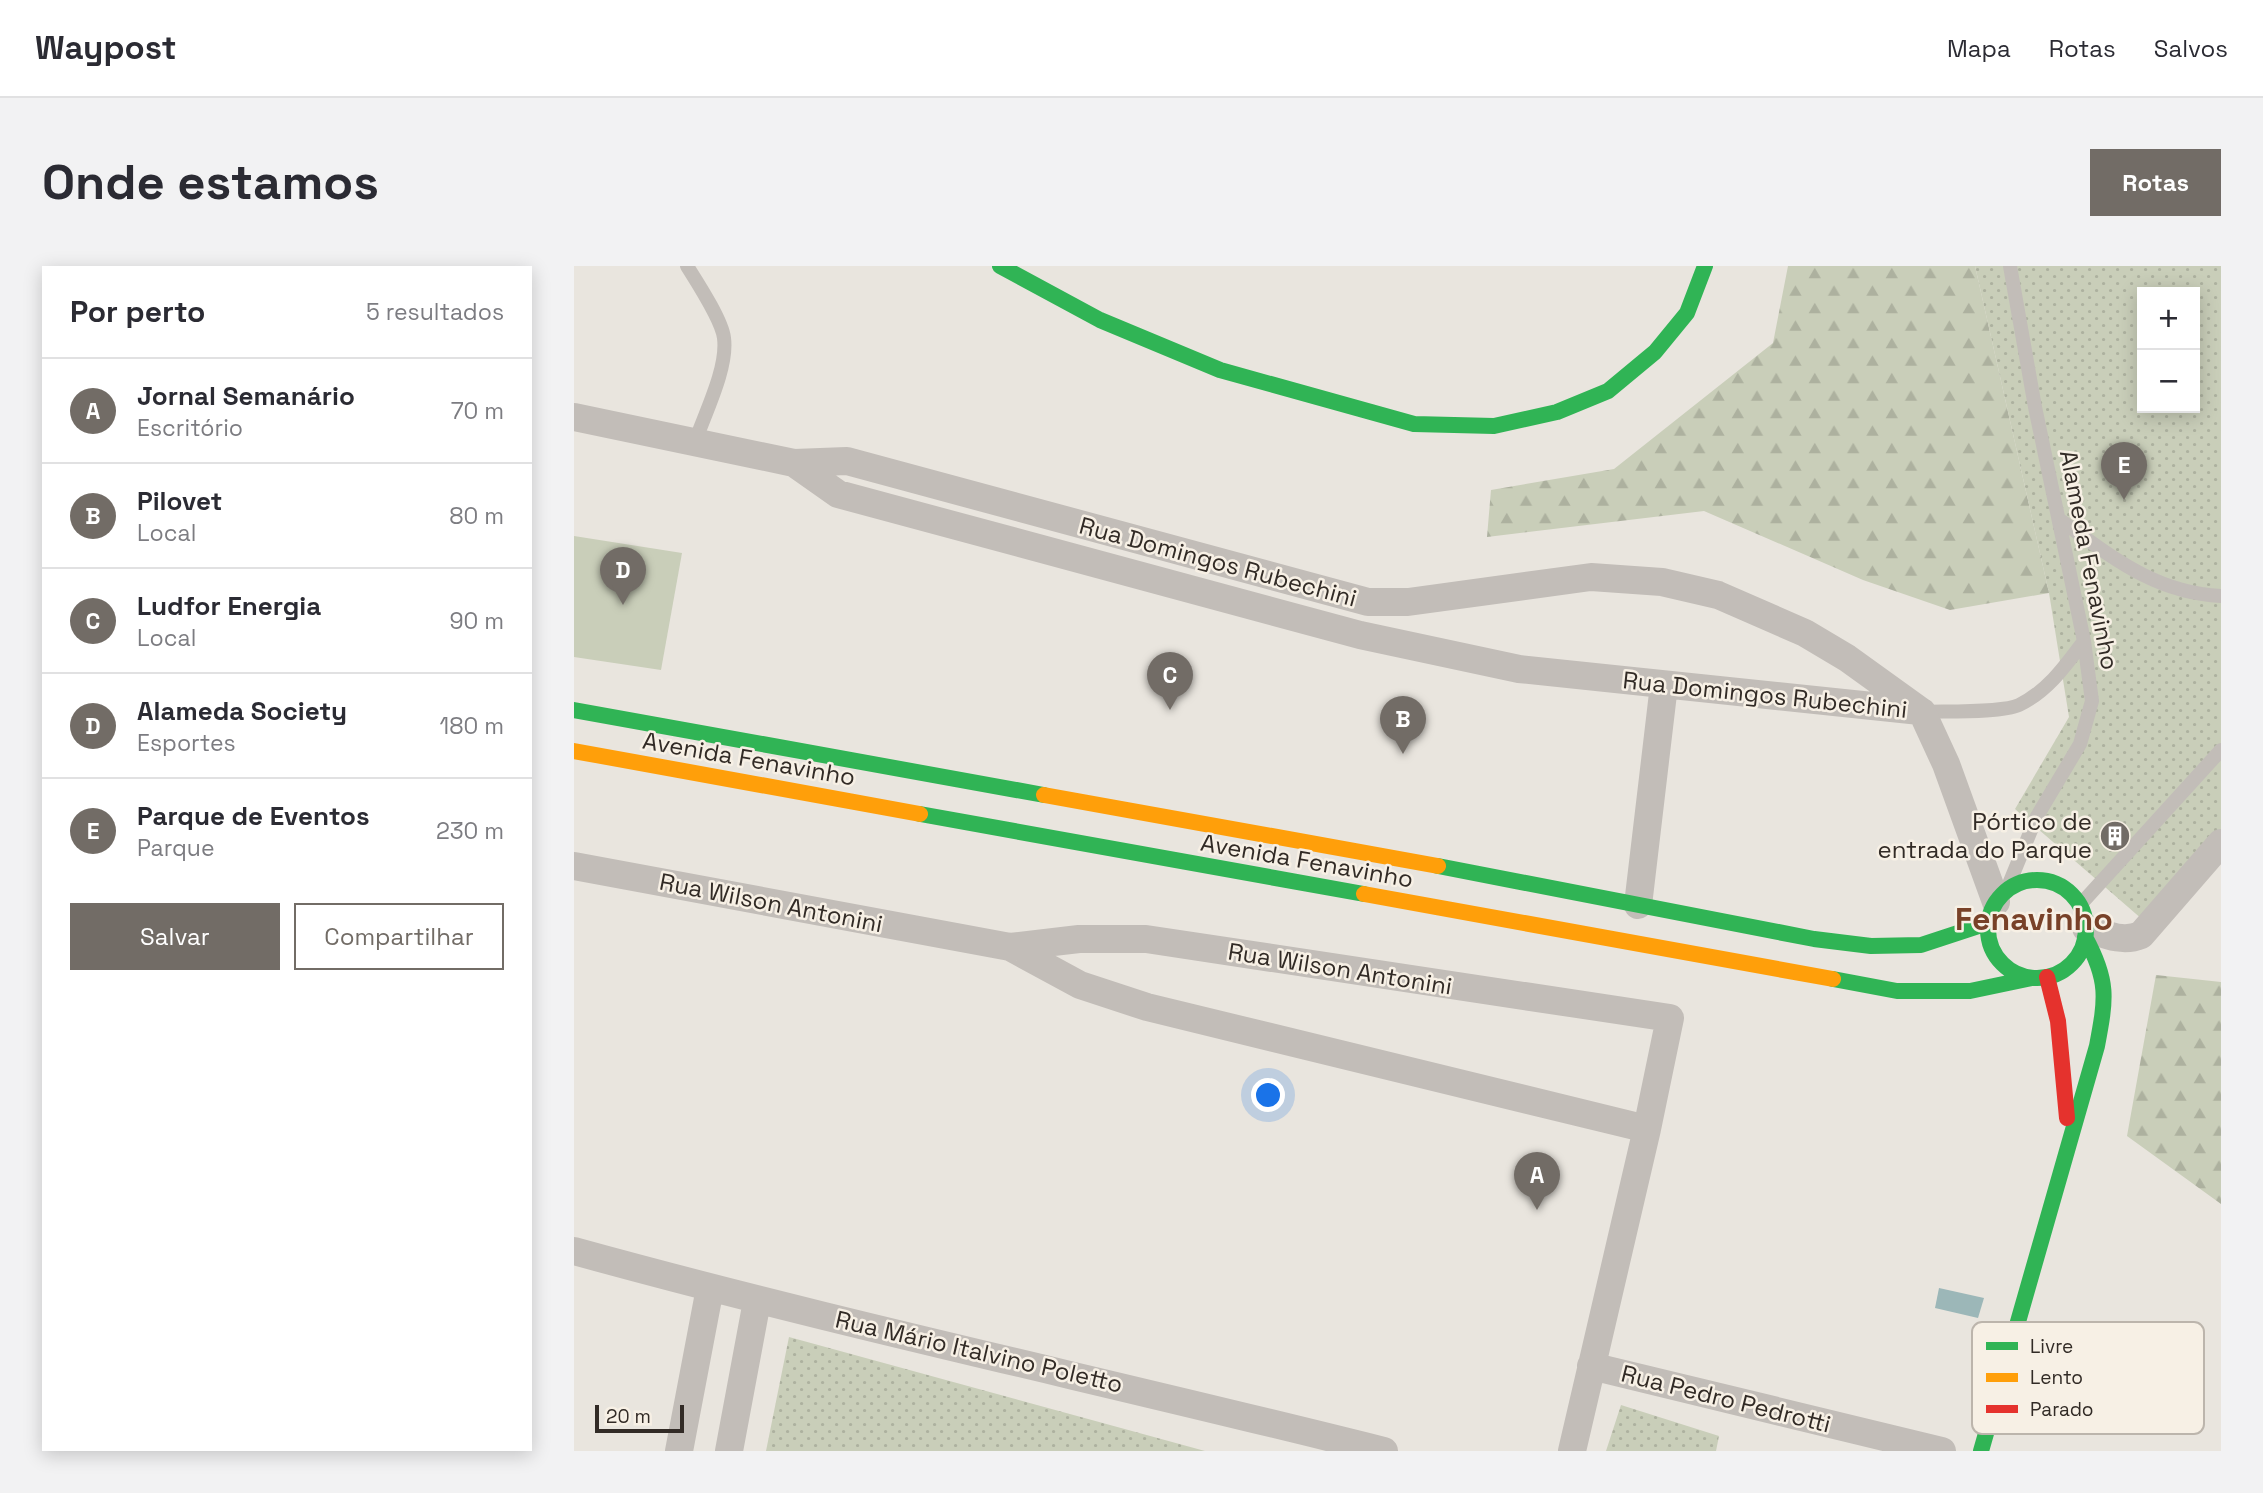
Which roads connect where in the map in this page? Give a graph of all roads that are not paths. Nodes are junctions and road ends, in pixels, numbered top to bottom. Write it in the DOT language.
graph roads {
  1 [pos="687,266"];
  2 [pos="1000,266"];
  3 [pos="1705,266"];
  4 [pos="2010,266"];
  5 [pos="574,416"];
  6 [pos="695,442"];
  7 [pos="794,463"];
  8 [pos="2060,520"];
  9 [pos="2221,596"];
  10 [pos="2084,641"];
  11 [pos="1664,685"];
  12 [pos="574,710"];
  13 [pos="1922,712"];
  14 [pos="585,736"];
  15 [pos="2221,750"];
  16 [pos="814,773"];
  17 [pos="1036,814"];
  18 [pos="2221,843"];
  19 [pos="1269,856"];
  20 [pos="574,866"];
  21 [pos="1639,905"];
  22 [pos="1997,905"];
  23 [pos="2084,923"];
  24 [pos="1719,940"];
  25 [pos="1010,947"];
  26 [pos="2039,978"];
  27 [pos="1647,1129"];
  28 [pos="2070,1141"];
  29 [pos="574,1251"];
  30 [pos="710,1288"];
  31 [pos="757,1301"];
  32 [pos="2018,1322"];
  33 [pos="1591,1366"];
  34 [pos="1986,1434"];
  35 [pos="679,1451"];
  36 [pos="729,1451"];
  37 [pos="1384,1451"];
  38 [pos="1572,1451"];
  39 [pos="1942,1451"];
  40 [pos="1981,1451"];
  1 -- 6 [label="lane"];
  2 -- 3 [label="street"];
  4 -- 8 [label="lane, Alameda Fenavinho"];
  5 -- 6 [label="street, Rua Domingos Rubechini"];
  6 -- 7 [label="street, Rua Domingos Rubechini"];
  7 -- 11 [label="street, Rua Domingos Rubechini"];
  7 -- 13 [label="street, Rua Domingos Rubechini"];
  8 -- 9 [label="lane"];
  8 -- 10 [label="lane, Alameda Fenavinho"];
  10 -- 13 [label="lane"];
  10 -- 22 [label="lane, Alameda Fenavinho"];
  11 -- 13 [label="street, Rua Domingos Rubechini"];
  11 -- 21 [label="street"];
  12 -- 14 [label="street, Avenida Fenavinho"];
  13 -- 22 [label="street"];
  14 -- 16 [label="street, Avenida Fenavinho"];
  14 -- 16 [label="street, Avenida Fenavinho"];
  15 -- 23 [label="lane"];
  16 -- 17 [label="street, Avenida Fenavinho"];
  16 -- 17 [label="street, Avenida Fenavinho"];
  17 -- 19 [label="street, Avenida Fenavinho"];
  17 -- 19 [label="street, Avenida Fenavinho"];
  18 -- 23 [label="street"];
  19 -- 21 [label="street, Avenida Fenavinho"];
  19 -- 24 [label="street, Avenida Fenavinho"];
  20 -- 25 [label="street, Rua Wilson Antonini"];
  21 -- 24 [label="street, Avenida Fenavinho"];
  22 -- 23 [label="street"];
  22 -- 24 [label="street, Avenida Fenavinho"];
  22 -- 26 [label="street"];
  23 -- 26 [label="street"];
  23 -- 28 [label="street"];
  24 -- 26 [label="street, Avenida Fenavinho"];
  25 -- 27 [label="street, Rua Wilson Antonini"];
  25 -- 27 [label="street, Rua Wilson Antonini"];
  26 -- 28 [label="street"];
  27 -- 33 [label="street"];
  28 -- 32 [label="street"];
  29 -- 30 [label="street, Rua Mário Italvino Poletto"];
  30 -- 31 [label="street, Rua Mário Italvino Poletto"];
  30 -- 35 [label="street"];
  31 -- 36 [label="street"];
  31 -- 37 [label="street, Rua Mário Italvino Poletto"];
  33 -- 38 [label="street"];
  33 -- 39 [label="street, Rua Pedro Pedrotti"];
  34 -- 40 [label="street"];
}
